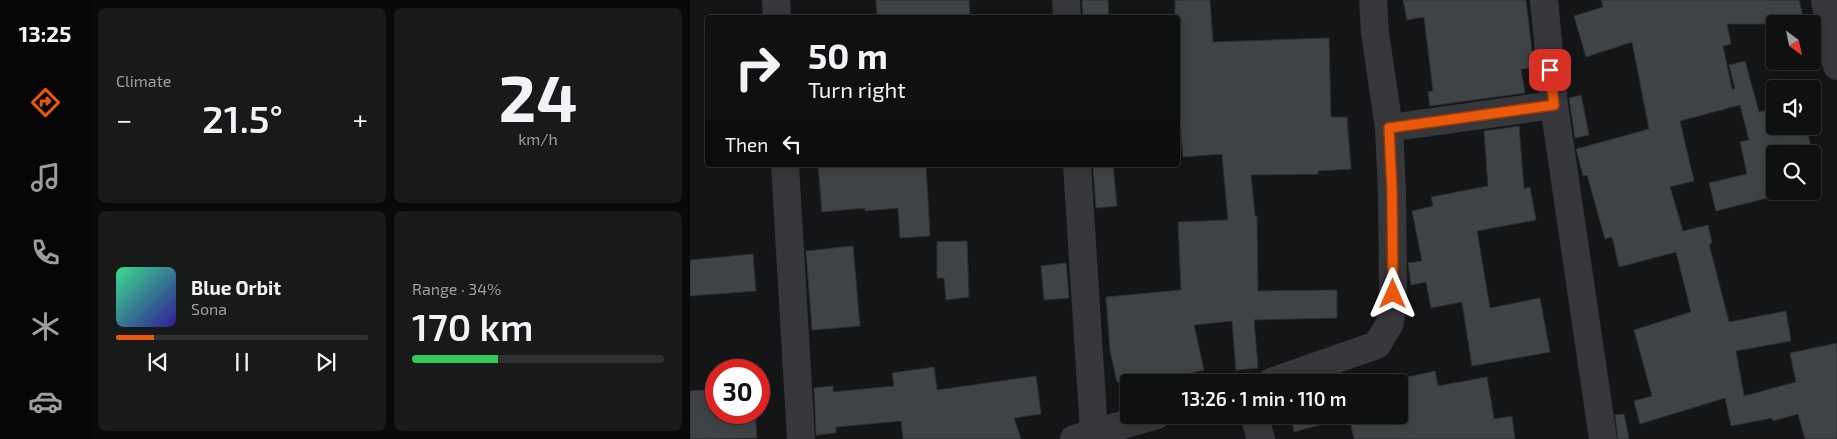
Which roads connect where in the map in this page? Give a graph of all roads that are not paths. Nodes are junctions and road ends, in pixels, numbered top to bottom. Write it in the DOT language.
graph roads {
  1 [pos="776,0"];
  2 [pos="1066,0"];
  3 [pos="1373,0"];
  4 [pos="1544,0"];
  5 [pos="1825,0"];
  6 [pos="777,15"];
  7 [pos="1068,15"];
  8 [pos="1837,66"];
  9 [pos="1554,105"];
  10 [pos="1389,128"];
  11 [pos="785,167"];
  12 [pos="1077,167"];
  13 [pos="1293,374"];
  14 [pos="1126,424"];
  15 [pos="1257,424"];
  16 [pos="1084,436"];
  17 [pos="801,439"];
  18 [pos="1261,439"];
  19 [pos="1603,439"];
  1 -- 6 [label="street"];
  2 -- 7 [label="street"];
  3 -- 10 [label="street"];
  4 -- 9 [label="street"];
  5 -- 8 [label="street"];
  9 -- 10 [label="street"];
  9 -- 19 [label="street"];
  10 -- 13 [label="street"];
  11 -- 17 [label="street"];
  12 -- 16 [label="street"];
  14 -- 16 [label="street"];
  15 -- 18 [label="street"];
}
